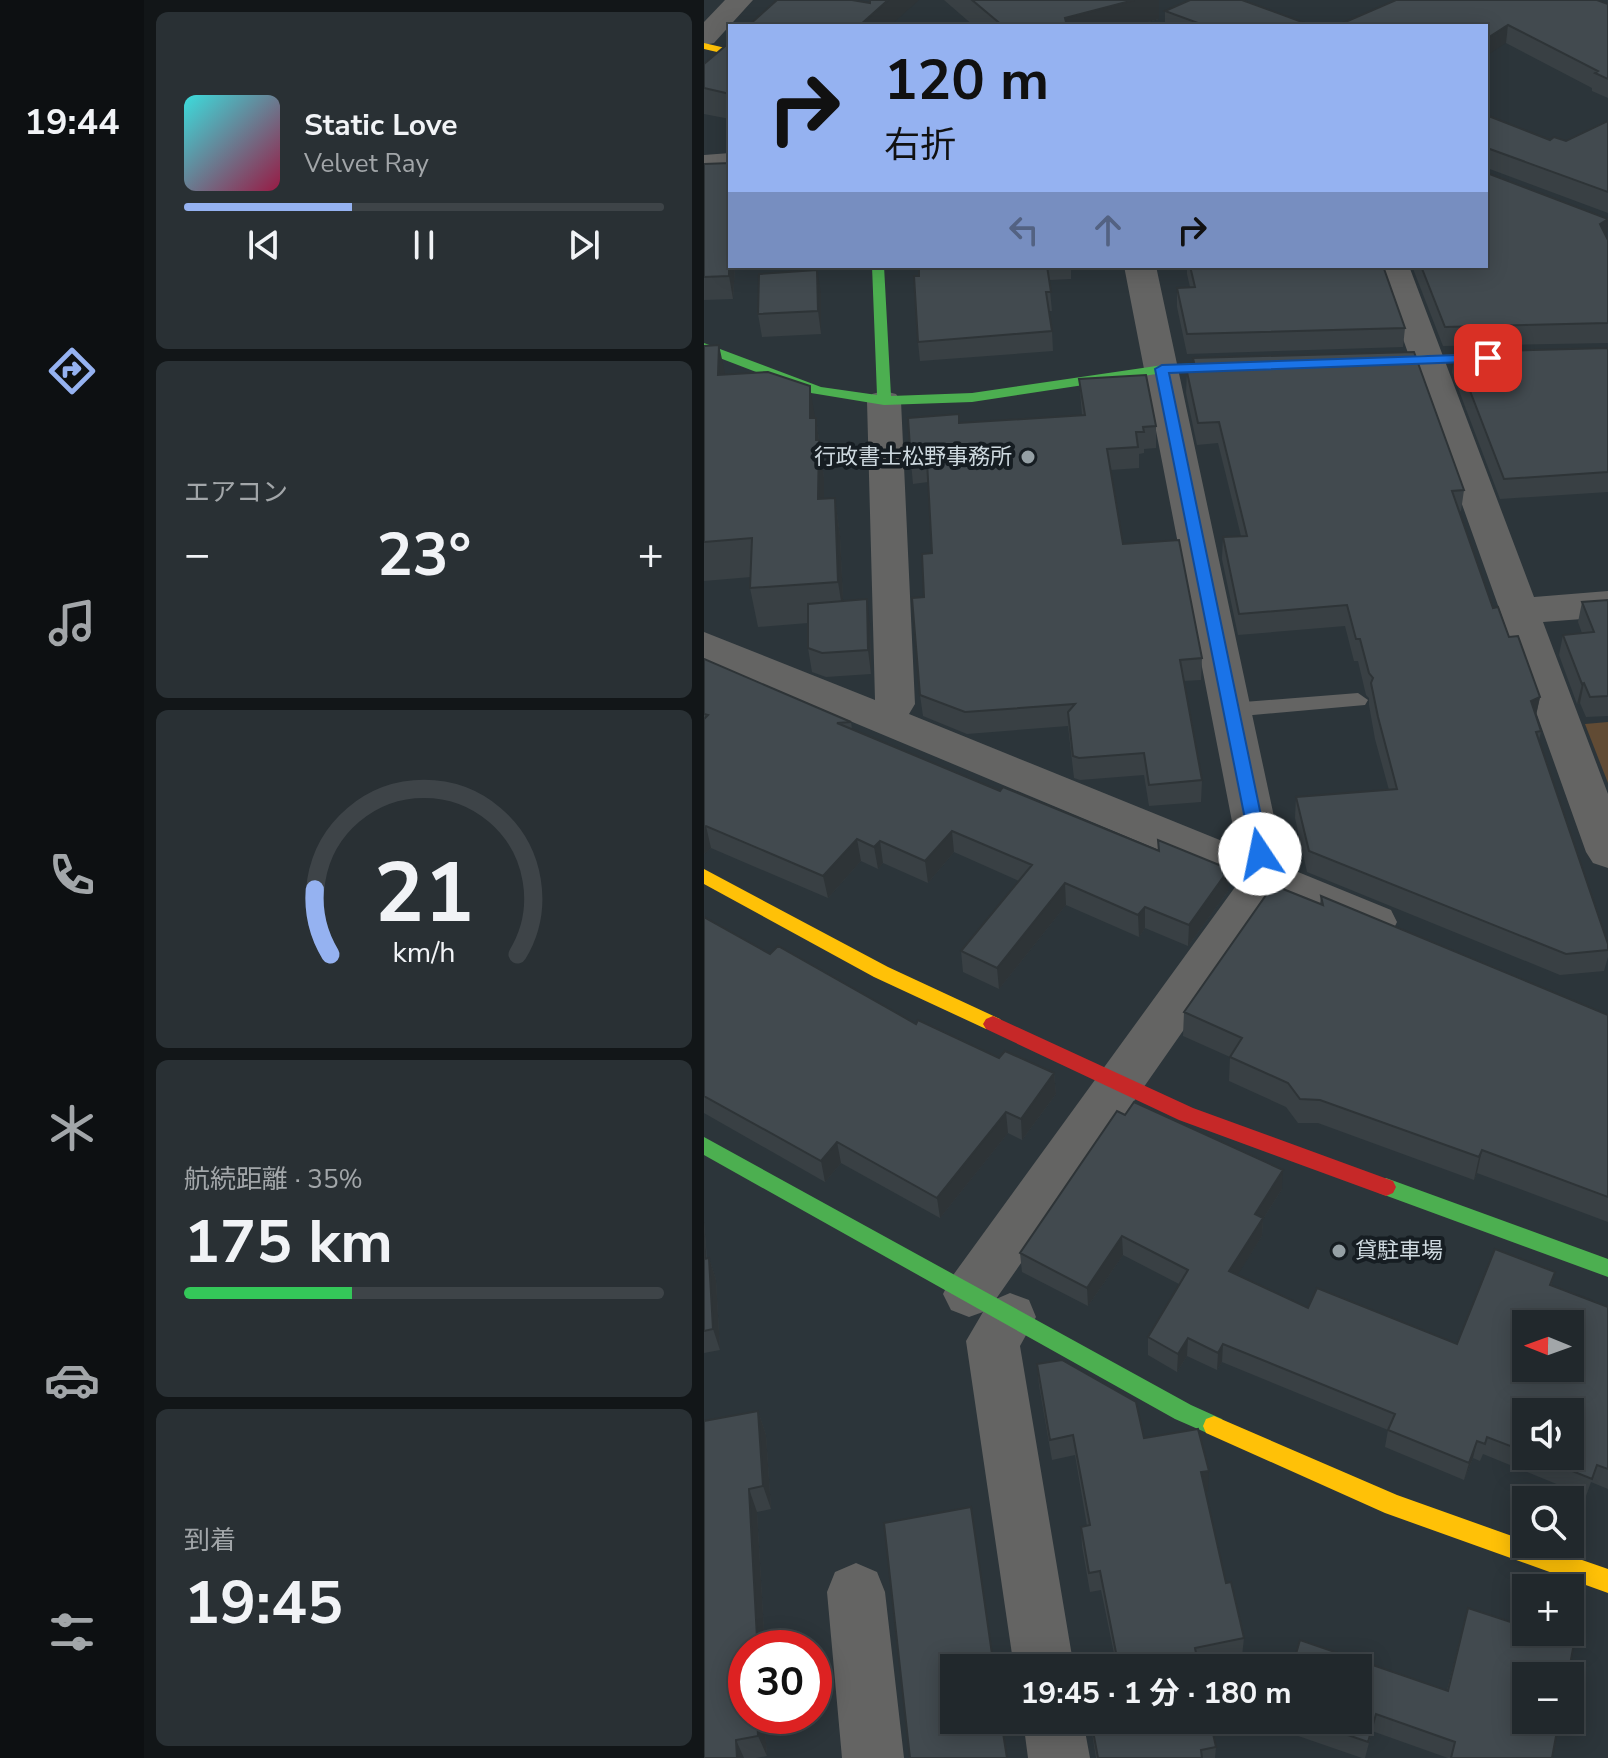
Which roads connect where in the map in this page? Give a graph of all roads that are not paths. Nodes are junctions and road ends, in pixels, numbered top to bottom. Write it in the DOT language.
graph roads {
  1 [pos="740,0"];
  2 [pos="704,37"];
  3 [pos="704,46"];
  4 [pos="728,52"];
  5 [pos="728,162"];
  6 [pos="704,164"];
  7 [pos="878,268"];
  8 [pos="1140,268"];
  9 [pos="1394,268"];
  10 [pos="704,347"];
  11 [pos="1608,355"];
  12 [pos="1427,359"];
  13 [pos="1337,362"];
  14 [pos="1275,363"];
  15 [pos="1162,369"];
  16 [pos="884,401"];
  17 [pos="1608,604"];
  18 [pos="1520,611"];
  19 [pos="704,645"];
  20 [pos="1358,700"];
  21 [pos="1231,710"];
  22 [pos="881,718"];
  23 [pos="1608,852"];
  24 [pos="1258,874"];
  25 [pos="704,876"];
  26 [pos="1408,936"];
  27 [pos="1119,1083"];
  28 [pos="704,1145"];
  29 [pos="1608,1268"];
  30 [pos="989,1306"];
  31 [pos="1608,1581"];
  32 [pos="856,1592"];
  33 [pos="1042,1654"];
  34 [pos="1055,1734"];
  35 [pos="873,1758"];
  36 [pos="1059,1758"];
  1 -- 2 [label="street"];
  3 -- 4 [label="street"];
  5 -- 6 [label="street"];
  7 -- 16 [label="street"];
  8 -- 15 [label="street"];
  9 -- 12 [label="street"];
  10 -- 16 [label="street"];
  11 -- 12 [label="street"];
  12 -- 13 [label="street"];
  12 -- 18 [label="street"];
  14 -- 15 [label="street"];
  15 -- 16 [label="street"];
  15 -- 21 [label="street"];
  16 -- 22 [label="street"];
  17 -- 18 [label="street"];
  18 -- 23 [label="street"];
  19 -- 22 [label="street"];
  20 -- 21 [label="lane"];
  21 -- 24 [label="street"];
  22 -- 24 [label="street"];
  24 -- 26 [label="street"];
  24 -- 27 [label="street"];
  25 -- 27 [label="street"];
  27 -- 29 [label="street"];
  27 -- 30 [label="street"];
  28 -- 30 [label="street"];
  30 -- 31 [label="street"];
  30 -- 33 [label="street"];
  32 -- 35 [label="street"];
  34 -- 36 [label="street"];
}
